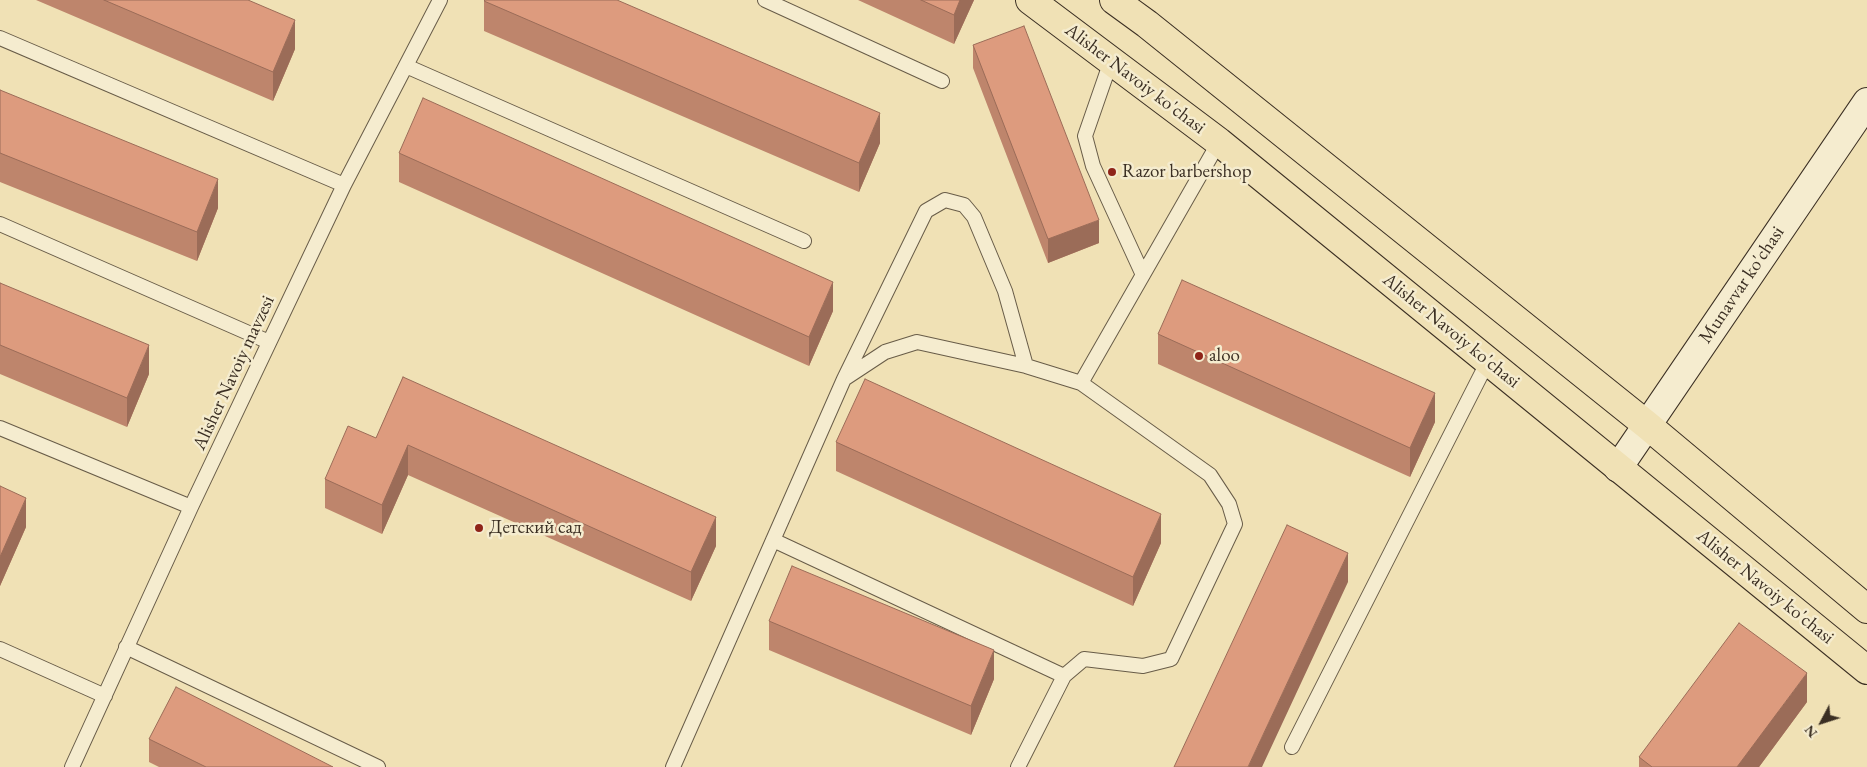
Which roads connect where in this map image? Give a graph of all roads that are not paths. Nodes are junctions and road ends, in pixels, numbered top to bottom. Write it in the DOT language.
graph roads {
  1 [pos="765,0"];
  2 [pos="1030,0"];
  3 [pos="1114,0"];
  4 [pos="436,1"];
  5 [pos="0,38"];
  6 [pos="1111,61"];
  7 [pos="406,66"];
  8 [pos="942,81"];
  9 [pos="1867,102"];
  10 [pos="1219,142"];
  11 [pos="344,185"];
  12 [pos="0,224"];
  13 [pos="804,241"];
  14 [pos="1142,275"];
  15 [pos="269,342"];
  16 [pos="1488,361"];
  17 [pos="1026,366"];
  18 [pos="844,379"];
  19 [pos="1081,383"];
  20 [pos="1647,424"];
  21 [pos="0,428"];
  22 [pos="1618,468"];
  23 [pos="192,506"];
  24 [pos="773,540"];
  25 [pos="1867,609"];
  26 [pos="126,647"];
  27 [pos="0,649"];
  28 [pos="1867,670"];
  29 [pos="1064,676"];
  30 [pos="105,696"];
  31 [pos="1292,747"];
  32 [pos="72,767"];
  33 [pos="378,767"];
  34 [pos="673,767"];
  35 [pos="1018,767"];
  1 -- 8 [label="lane"];
  2 -- 6 [label="main road, Alisher Navoiy ko'chasi"];
  3 -- 20 [label="main road"];
  4 -- 7 [label="lane, Alisher Navoiy mavzesi"];
  5 -- 11 [label="lane"];
  6 -- 10 [label="main road, Alisher Navoiy ko'chasi"];
  6 -- 14 [label="lane"];
  7 -- 11 [label="lane, Alisher Navoiy mavzesi"];
  7 -- 13 [label="lane"];
  9 -- 20 [label="main road, Munavvar ko'chasi"];
  10 -- 14 [label="lane"];
  10 -- 16 [label="main road, Alisher Navoiy ko'chasi"];
  11 -- 15 [label="lane, Alisher Navoiy mavzesi"];
  12 -- 15 [label="lane"];
  14 -- 19 [label="lane"];
  15 -- 23 [label="lane, Alisher Navoiy mavzesi"];
  16 -- 22 [label="main road, Alisher Navoiy ko'chasi"];
  16 -- 31 [label="lane"];
  17 -- 18 [label="lane"];
  17 -- 18 [label="lane"];
  17 -- 19 [label="lane"];
  18 -- 24 [label="lane"];
  19 -- 29 [label="lane"];
  20 -- 22 [label="main road, Munavvar ko'chasi"];
  20 -- 25 [label="main road"];
  21 -- 23 [label="lane"];
  22 -- 28 [label="main road, Alisher Navoiy ko'chasi"];
  23 -- 26 [label="lane, Alisher Navoiy mavzesi"];
  24 -- 29 [label="lane"];
  24 -- 34 [label="lane"];
  26 -- 30 [label="lane, Alisher Navoiy mavzesi"];
  26 -- 33 [label="lane"];
  27 -- 30 [label="lane"];
  29 -- 35 [label="lane"];
  30 -- 32 [label="lane, Alisher Navoiy mavzesi"];
}
